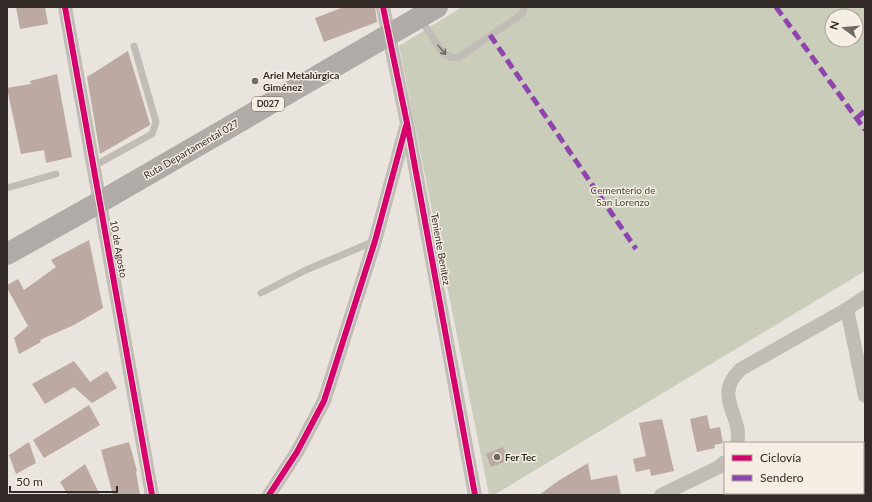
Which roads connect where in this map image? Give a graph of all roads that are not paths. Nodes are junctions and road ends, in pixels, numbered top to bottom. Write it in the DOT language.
graph roads {
  1 [pos="65,7"];
  2 [pos="383,7"];
  3 [pos="524,7"];
  4 [pos="429,12"];
  5 [pos="389,34"];
  6 [pos="134,46"];
  7 [pos="408,123"];
  8 [pos="94,166"];
  9 [pos="56,174"];
  10 [pos="7,188"];
  11 [pos="100,202"];
  12 [pos="375,241"];
  13 [pos="7,254"];
  14 [pos="260,293"];
  15 [pos="865,297"];
  16 [pos="847,309"];
  17 [pos="865,396"];
  18 [pos="737,442"];
  19 [pos="724,463"];
  20 [pos="152,495"];
  21 [pos="269,495"];
  22 [pos="475,495"];
  23 [pos="661,495"];
  1 -- 8 [label="street, 10 de Agosto"];
  2 -- 5 [label="street, Teniente Benítez"];
  4 -- 3 [label="lane, one-way"];
  4 -- 5 [label="main road, Ruta Departamental 027 / D027"];
  5 -- 7 [label="street, Teniente Benítez"];
  5 -- 11 [label="main road, Ruta Departamental 027 / D027"];
  6 -- 8 [label="lane"];
  7 -- 12 [label="street"];
  7 -- 22 [label="street, Teniente Benítez"];
  8 -- 11 [label="street, 10 de Agosto"];
  9 -- 10 [label="lane"];
  11 -- 13 [label="main road, Ruta Departamental 027 / D027"];
  11 -- 20 [label="street, 10 de Agosto"];
  12 -- 14 [label="lane"];
  12 -- 21 [label="street"];
  15 -- 16 [label="street"];
  16 -- 17 [label="street"];
  16 -- 18 [label="street"];
  19 -- 23 [label="street"];
}
